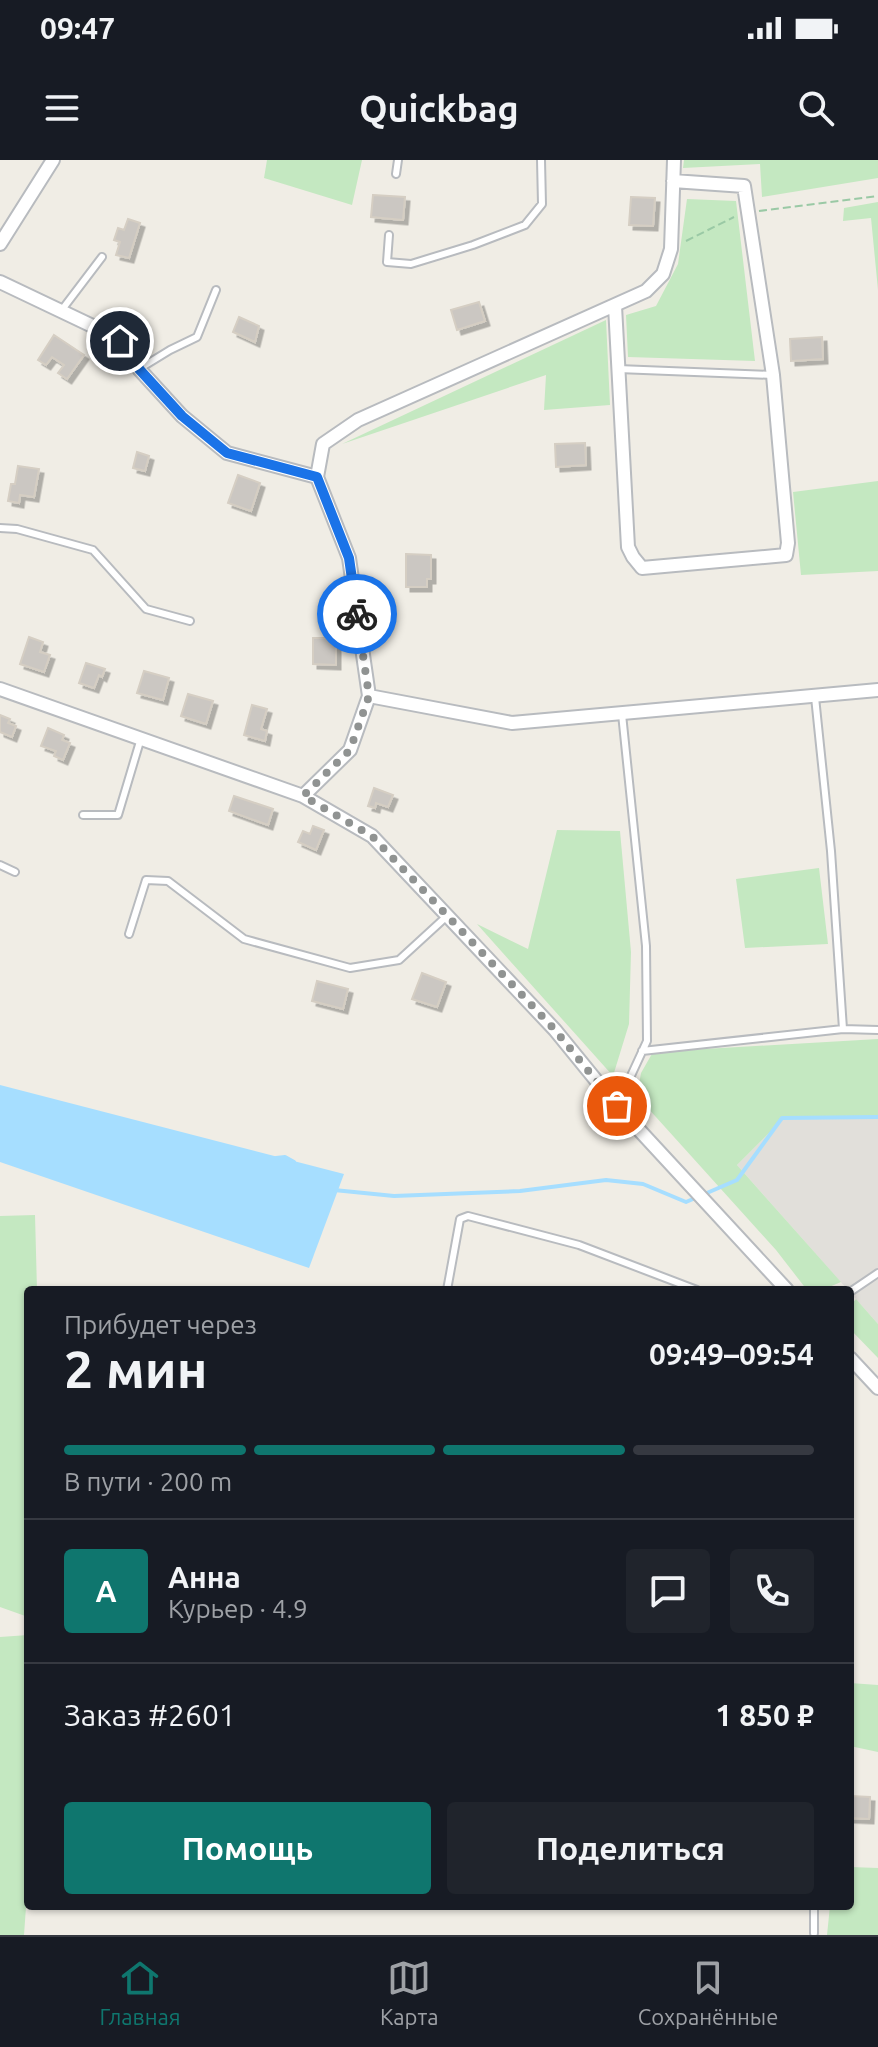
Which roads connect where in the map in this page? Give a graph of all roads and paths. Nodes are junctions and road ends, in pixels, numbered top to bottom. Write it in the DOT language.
graph roads {
  1 [pos="53,160"];
  2 [pos="398,160"];
  3 [pos="541,160"];
  4 [pos="674,160"];
  5 [pos="396,174"];
  6 [pos="673,181"];
  7 [pos="878,196"];
  8 [pos="747,212"];
  9 [pos="389,235"];
  10 [pos="0,244"];
  11 [pos="671,249"];
  12 [pos="102,257"];
  13 [pos="0,282"];
  14 [pos="216,290"];
  15 [pos="615,306"];
  16 [pos="61,311"];
  17 [pos="139,369"];
  18 [pos="618,369"];
  19 [pos="773,375"];
  20 [pos="317,477"];
  21 [pos="0,528"];
  22 [pos="190,621"];
  23 [pos="0,689"];
  24 [pos="878,690"];
  25 [pos="369,696"];
  26 [pos="815,696"];
  27 [pos="622,713"];
  28 [pos="141,738"];
  29 [pos="303,796"];
  30 [pos="83,815"];
  31 [pos="0,865"];
  32 [pos="15,872"];
  33 [pos="447,916"];
  34 [pos="129,934"];
  35 [pos="843,1029"];
  36 [pos="878,1030"];
  37 [pos="642,1051"];
  38 [pos="617,1106"];
  39 [pos="878,1273"];
  40 [pos="448,1286"];
  41 [pos="687,1286"];
  42 [pos="783,1286"];
  43 [pos="854,1289"];
  44 [pos="854,1362"];
  45 [pos="878,1388"];
  46 [pos="814,1910"];
  47 [pos="814,1933"];
  1 -- 10 [label="street"];
  2 -- 5 [label="lane"];
  3 -- 9 [label="lane"];
  4 -- 6 [label="street"];
  6 -- 8 [label="street"];
  6 -- 11 [label="street"];
  7 -- 8 [label="path"];
  8 -- 11 [label="path"];
  8 -- 19 [label="street"];
  11 -- 15 [label="street"];
  12 -- 16 [label="lane"];
  13 -- 16 [label="street"];
  14 -- 17 [label="lane"];
  15 -- 18 [label="street"];
  15 -- 20 [label="street"];
  16 -- 17 [label="street"];
  17 -- 20 [label="street"];
  18 -- 19 [label="lane"];
  18 -- 19 [label="street"];
  20 -- 25 [label="street"];
  21 -- 22 [label="lane"];
  23 -- 28 [label="street"];
  24 -- 26 [label="street"];
  25 -- 27 [label="street"];
  25 -- 29 [label="street"];
  26 -- 27 [label="street"];
  26 -- 35 [label="lane"];
  27 -- 37 [label="lane"];
  28 -- 29 [label="street"];
  28 -- 30 [label="lane"];
  29 -- 33 [label="street"];
  31 -- 32 [label="lane"];
  33 -- 34 [label="lane"];
  33 -- 38 [label="street"];
  35 -- 36 [label="lane"];
  35 -- 37 [label="lane"];
  37 -- 38 [label="lane"];
  38 -- 42 [label="street"];
  39 -- 43 [label="lane"];
  40 -- 41 [label="lane"];
  44 -- 45 [label="street"];
  46 -- 47 [label="lane"];
}
